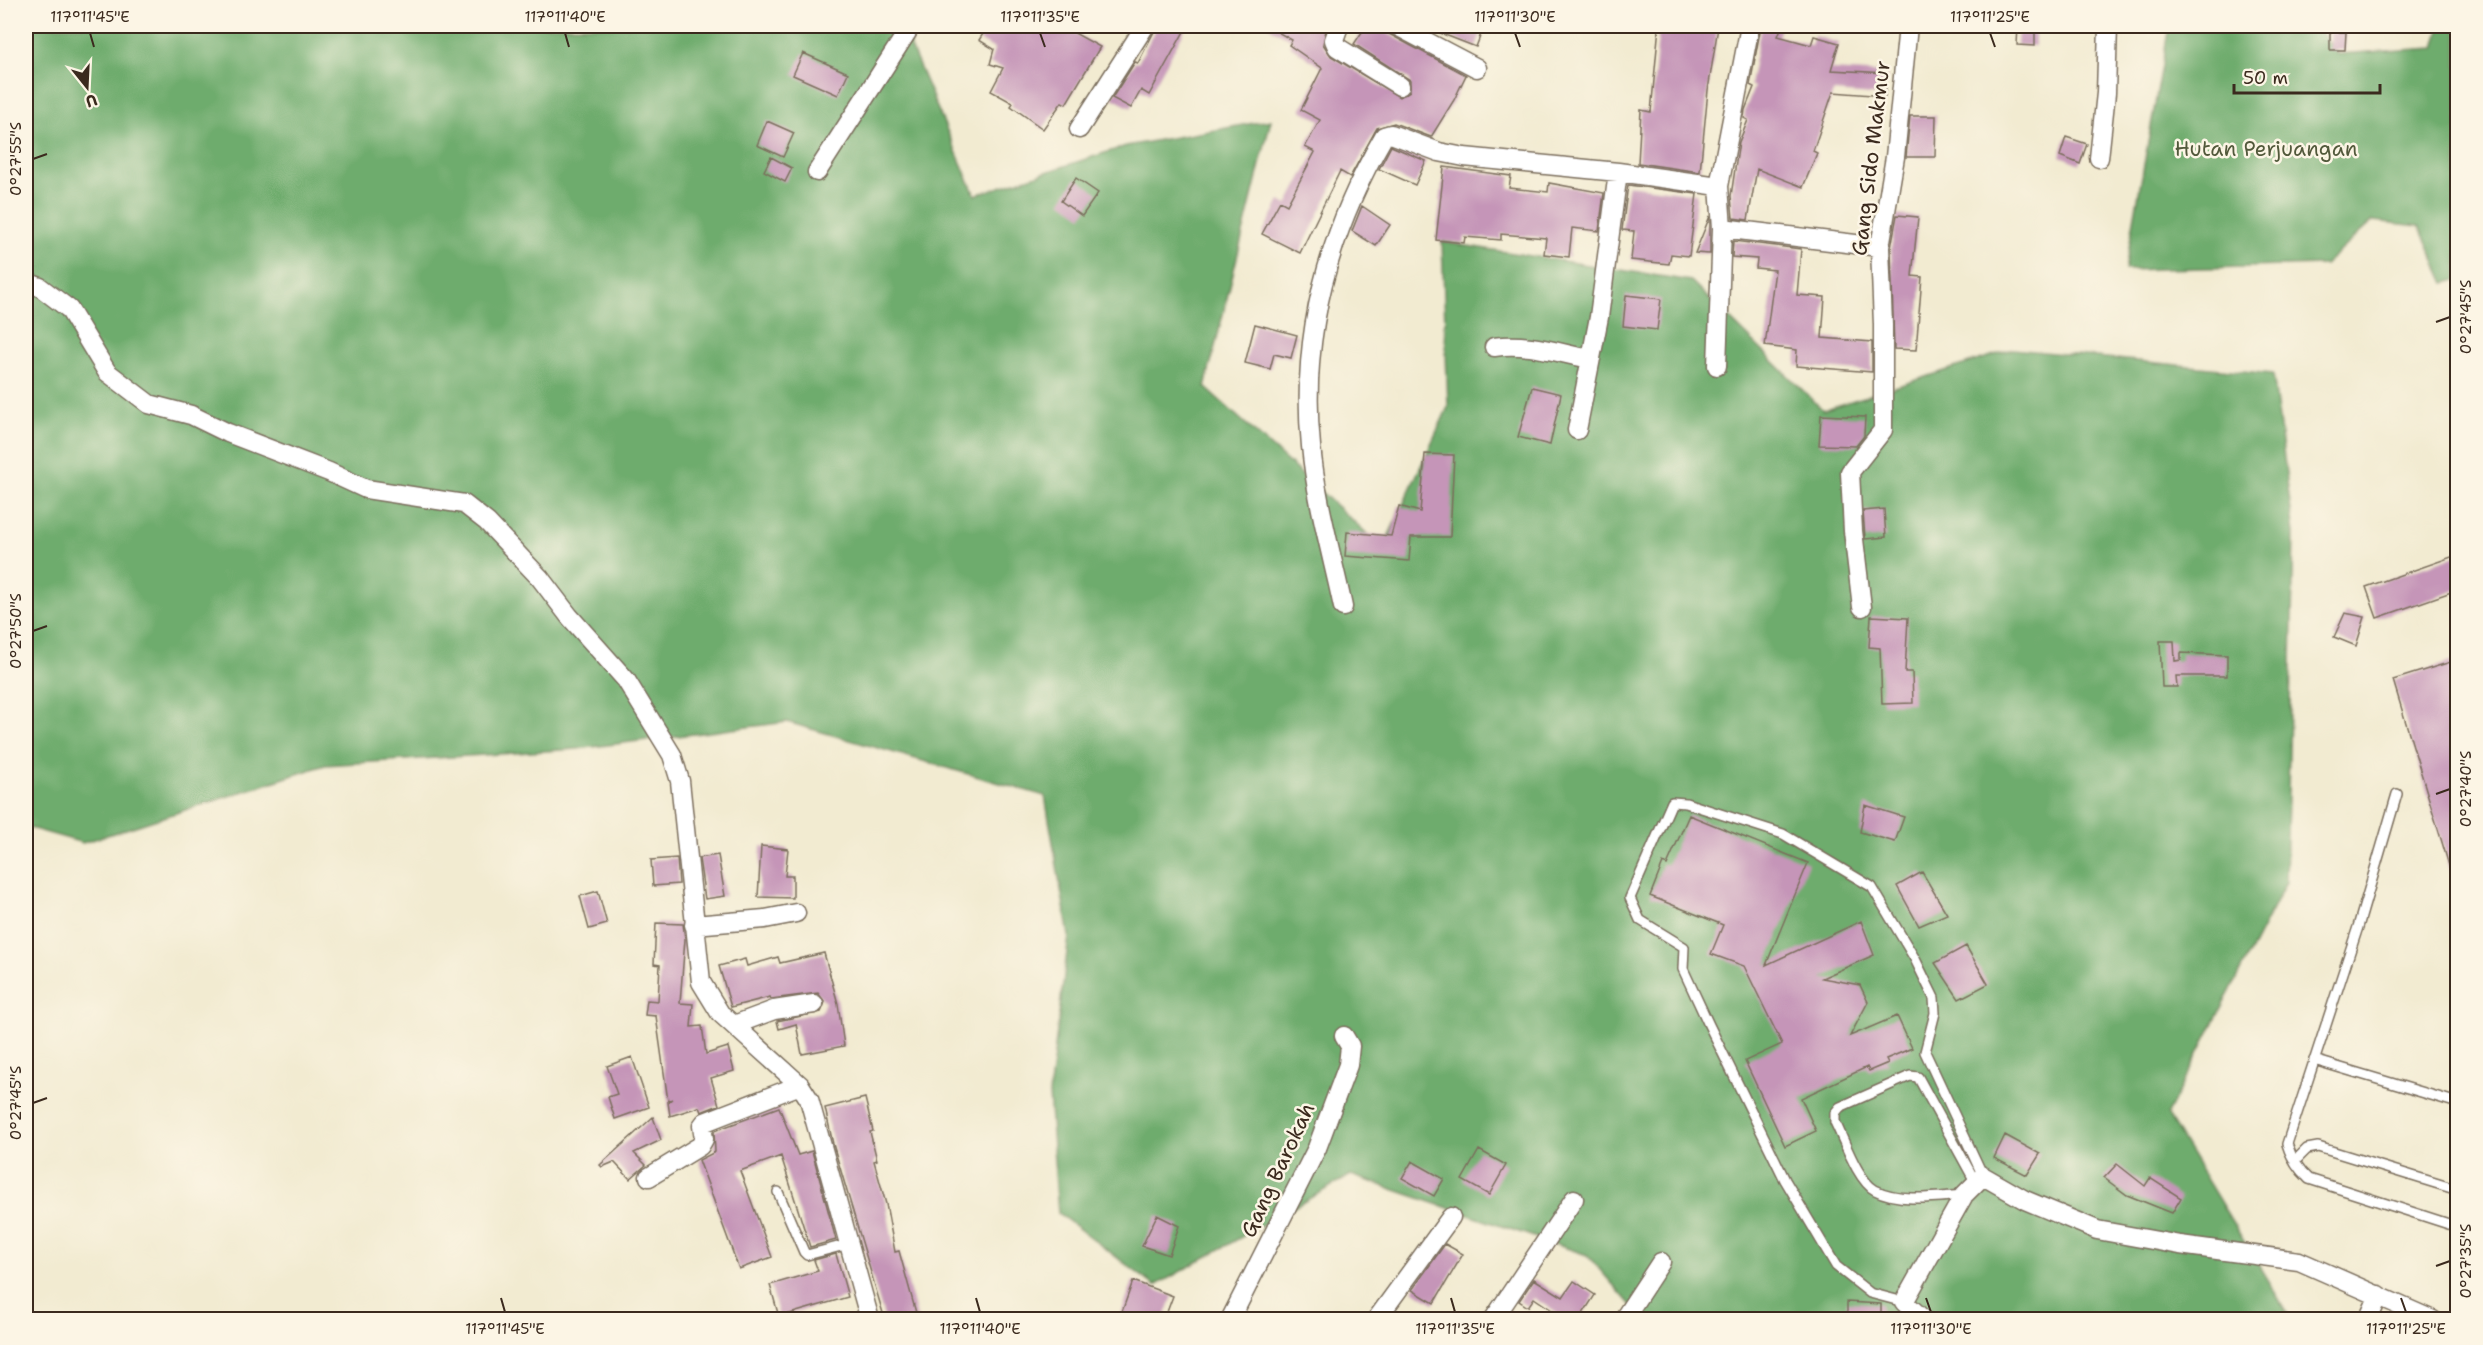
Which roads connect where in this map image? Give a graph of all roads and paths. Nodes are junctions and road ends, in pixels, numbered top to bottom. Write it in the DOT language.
graph roads {
  1 [pos="911,26"];
  2 [pos="1339,26"];
  3 [pos="1398,26"];
  4 [pos="1750,26"];
  5 [pos="1908,26"];
  6 [pos="2108,26"];
  7 [pos="1141,27"];
  8 [pos="1477,68"];
  9 [pos="1400,86"];
  10 [pos="1079,129"];
  11 [pos="2099,158"];
  12 [pos="817,172"];
  13 [pos="1618,172"];
  14 [pos="1719,186"];
  15 [pos="1722,228"];
  16 [pos="1880,247"];
  17 [pos="26,282"];
  18 [pos="1494,347"];
  19 [pos="1591,359"];
  20 [pos="1717,366"];
  21 [pos="1577,430"];
  22 [pos="1343,607"];
  23 [pos="1862,607"];
  24 [pos="2397,794"];
  25 [pos="796,913"];
  26 [pos="694,925"];
  27 [pos="814,1004"];
  28 [pos="734,1025"];
  29 [pos="1344,1036"];
  30 [pos="2314,1060"];
  31 [pos="800,1085"];
  32 [pos="2457,1103"];
  33 [pos="2296,1159"];
  34 [pos="649,1177"];
  35 [pos="1974,1185"];
  36 [pos="2457,1190"];
  37 [pos="778,1191"];
  38 [pos="1574,1199"];
  39 [pos="1451,1217"];
  40 [pos="2457,1227"];
  41 [pos="849,1244"];
  42 [pos="1661,1262"];
  43 [pos="2379,1295"];
  44 [pos="1904,1302"];
  45 [pos="870,1320"];
  46 [pos="1230,1320"];
  47 [pos="1376,1320"];
  48 [pos="1493,1320"];
  49 [pos="1623,1320"];
  50 [pos="1924,1320"];
  51 [pos="2368,1320"];
  52 [pos="2433,1320"];
  1 -- 12 [label="street"];
  2 -- 9 [label="street"];
  3 -- 8 [label="street"];
  4 -- 14 [label="street"];
  5 -- 16 [label="street, Gang Sido Makmur"];
  6 -- 11 [label="street"];
  7 -- 10 [label="street"];
  13 -- 14 [label="street"];
  13 -- 19 [label="street"];
  13 -- 22 [label="street"];
  14 -- 15 [label="street"];
  15 -- 16 [label="street"];
  15 -- 20 [label="street"];
  16 -- 23 [label="street, Gang Sido Makmur"];
  17 -- 26 [label="street"];
  18 -- 19 [label="street"];
  19 -- 21 [label="street"];
  24 -- 30 [label="lane"];
  25 -- 26 [label="street"];
  26 -- 28 [label="street"];
  27 -- 28 [label="street"];
  28 -- 31 [label="street"];
  29 -- 46 [label="street, Gang Barokah"];
  30 -- 32 [label="lane"];
  30 -- 33 [label="lane"];
  31 -- 34 [label="street"];
  31 -- 41 [label="street"];
  33 -- 36 [label="lane"];
  33 -- 40 [label="lane"];
  35 -- 35 [label="lane"];
  35 -- 43 [label="street"];
  35 -- 44 [label="street"];
  35 -- 44 [label="lane"];
  37 -- 41 [label="lane"];
  38 -- 48 [label="street"];
  39 -- 47 [label="street"];
  41 -- 45 [label="street"];
  42 -- 49 [label="street"];
  43 -- 51 [label="street"];
  43 -- 52 [label="street"];
  44 -- 50 [label="street"];
}
